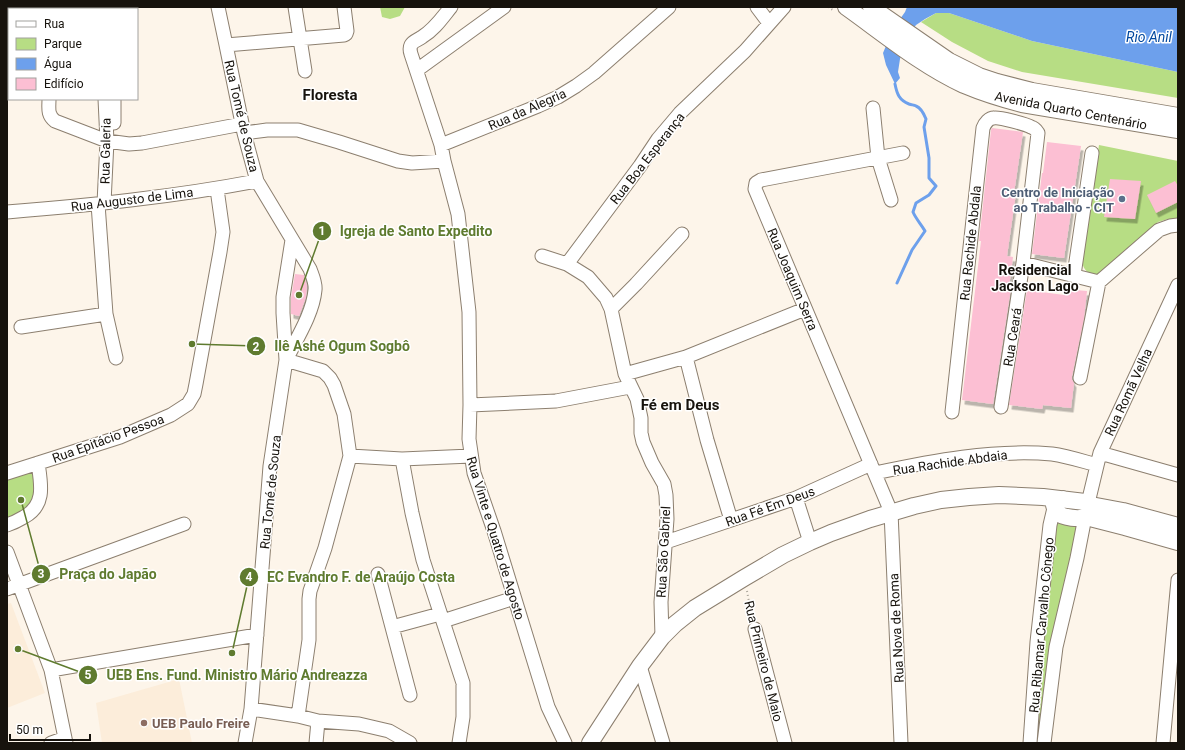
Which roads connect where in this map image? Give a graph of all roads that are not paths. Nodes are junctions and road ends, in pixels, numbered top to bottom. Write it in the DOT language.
graph roads {
  1 [pos="218,7"];
  2 [pos="295,7"];
  3 [pos="344,7"];
  4 [pos="451,7"];
  5 [pos="504,7"];
  6 [pos="757,7"];
  7 [pos="784,7"];
  8 [pos="846,7"];
  9 [pos="661,9"];
  10 [pos="870,12"];
  11 [pos="769,24"];
  12 [pos="300,39"];
  13 [pos="226,44"];
  14 [pos="931,58"];
  15 [pos="417,70"];
  16 [pos="305,71"];
  17 [pos="49,100"];
  18 [pos="105,100"];
  19 [pos="114,100"];
  20 [pos="873,108"];
  21 [pos="1178,116"];
  22 [pos="1031,126"];
  23 [pos="243,129"];
  24 [pos="1178,130"];
  25 [pos="110,142"];
  26 [pos="441,145"];
  27 [pos="903,153"];
  28 [pos="1092,153"];
  29 [pos="878,158"];
  30 [pos="444,161"];
  31 [pos="257,181"];
  32 [pos="217,189"];
  33 [pos="891,200"];
  34 [pos="101,204"];
  35 [pos="7,212"];
  36 [pos="1178,226"];
  37 [pos="682,234"];
  38 [pos="292,240"];
  39 [pos="542,256"];
  40 [pos="1023,263"];
  41 [pos="567,264"];
  42 [pos="1074,275"];
  43 [pos="1099,282"];
  44 [pos="1178,285"];
  45 [pos="611,309"];
  46 [pos="805,309"];
  47 [pos="106,314"];
  48 [pos="21,327"];
  49 [pos="686,357"];
  50 [pos="116,358"];
  51 [pos="286,360"];
  52 [pos="625,374"];
  53 [pos="1080,378"];
  54 [pos="630,387"];
  55 [pos="470,405"];
  56 [pos="1001,407"];
  57 [pos="952,412"];
  58 [pos="350,456"];
  59 [pos="471,456"];
  60 [pos="402,459"];
  61 [pos="1098,459"];
  62 [pos="38,463"];
  63 [pos="873,469"];
  64 [pos="7,473"];
  65 [pos="1178,476"];
  66 [pos="796,498"];
  67 [pos="1054,502"];
  68 [pos="1087,510"];
  69 [pos="891,512"];
  70 [pos="730,520"];
  71 [pos="184,524"];
  72 [pos="7,525"];
  73 [pos="1178,526"];
  74 [pos="666,542"];
  75 [pos="810,542"];
  76 [pos="1178,542"];
  77 [pos="7,552"];
  78 [pos="378,574"];
  79 [pos="1178,580"];
  80 [pos="13,587"];
  81 [pos="514,598"];
  82 [pos="441,617"];
  83 [pos="392,627"];
  84 [pos="754,629"];
  85 [pos="257,635"];
  86 [pos="662,637"];
  87 [pos="640,666"];
  88 [pos="51,670"];
  89 [pos="410,695"];
  90 [pos="251,709"];
  91 [pos="298,716"];
  92 [pos="318,721"];
  93 [pos="65,740"];
  94 [pos="51,743"];
  95 [pos="245,743"];
  96 [pos="316,743"];
  97 [pos="410,743"];
  98 [pos="458,743"];
  99 [pos="565,743"];
  100 [pos="590,743"];
  101 [pos="663,743"];
  102 [pos="785,743"];
  103 [pos="901,743"];
  104 [pos="1030,743"];
  105 [pos="1044,743"];
  106 [pos="1163,743"];
  1 -- 13 [label="street, Rua Tomé de Souza"];
  2 -- 12 [label="street"];
  3 -- 12 [label="street"];
  4 -- 15 [label="street, Rua Vinte e Quatro de Agosto"];
  5 -- 15 [label="street"];
  6 -- 11 [label="street"];
  7 -- 11 [label="street, Rua Boa Esperança"];
  8 -- 10 [label="main road, Avenida Quarto Centenário"];
  9 -- 26 [label="street, Rua da Alegria"];
  10 -- 14 [label="main road, Avenida Quarto Centenário"];
  11 -- 41 [label="street, Rua Boa Esperança"];
  12 -- 13 [label="street"];
  12 -- 16 [label="street"];
  13 -- 23 [label="street, Rua Tomé de Souza"];
  14 -- 21 [label="main road, Avenida Quarto Centenário"];
  14 -- 24 [label="main road, Avenida Quarto Centenário"];
  15 -- 26 [label="street, Rua Vinte e Quatro de Agosto"];
  17 -- 25 [label="street"];
  18 -- 25 [label="street, Rua Galeria"];
  19 -- 25 [label="street, Rua Galeria"];
  20 -- 29 [label="street"];
  22 -- 40 [label="street, Rua Ceará"];
  22 -- 57 [label="street, Rua Rachide Abdala"];
  23 -- 25 [label="street"];
  23 -- 30 [label="street"];
  23 -- 31 [label="street, Rua Tomé de Souza"];
  25 -- 34 [label="street, Rua Galeria"];
  26 -- 30 [label="street, Rua Vinte e Quatro de Agosto"];
  27 -- 29 [label="street, Rua Joaquim Serra"];
  28 -- 42 [label="street"];
  29 -- 33 [label="street"];
  29 -- 46 [label="street, Rua Joaquim Serra"];
  30 -- 55 [label="street, Rua Vinte e Quatro de Agosto"];
  31 -- 32 [label="street, Rua Augusto de Lima"];
  31 -- 38 [label="street, Rua Tomé de Souza"];
  32 -- 34 [label="street, Rua Augusto de Lima"];
  32 -- 62 [label="street, Rua Epitácio Pessoa"];
  34 -- 35 [label="street, Rua Augusto de Lima"];
  34 -- 47 [label="street, Rua Galeria"];
  36 -- 43 [label="street"];
  37 -- 45 [label="street"];
  38 -- 51 [label="street, Rua Tomé de Souza"];
  38 -- 51 [label="street, Rua Tomé de Souza"];
  39 -- 41 [label="street, Rua São Gabriel"];
  40 -- 42 [label="street"];
  40 -- 56 [label="street, Rua Ceará"];
  41 -- 45 [label="street, Rua São Gabriel"];
  42 -- 43 [label="street"];
  43 -- 53 [label="street"];
  44 -- 61 [label="street, Rua Romã Velha"];
  45 -- 52 [label="street, Rua São Gabriel"];
  46 -- 49 [label="street"];
  46 -- 63 [label="street, Rua Joaquim Serra"];
  47 -- 48 [label="street"];
  47 -- 50 [label="street, Rua Galeria"];
  49 -- 52 [label="street"];
  49 -- 70 [label="street"];
  51 -- 58 [label="street"];
  51 -- 85 [label="street, Rua Tomé de Souza"];
  52 -- 54 [label="street, Rua São Gabriel"];
  54 -- 55 [label="street"];
  54 -- 74 [label="street, Rua São Gabriel"];
  55 -- 59 [label="street, Rua Vinte e Quatro de Agosto"];
  58 -- 60 [label="street"];
  58 -- 91 [label="street"];
  59 -- 60 [label="street"];
  59 -- 81 [label="street, Rua Vinte e Quatro de Agosto"];
  60 -- 82 [label="street"];
  61 -- 63 [label="street, Rua Rachide Abdaia"];
  61 -- 65 [label="street, Rua Rachide Abdaia"];
  61 -- 68 [label="street, Rua Romã Velha"];
  62 -- 64 [label="street, Rua Epitácio Pessoa"];
  62 -- 72 [label="street, Rua Epitácio Pessoa"];
  63 -- 66 [label="street, Rua Fé Em Deus"];
  63 -- 69 [label="street, Rua Joaquim Serra"];
  66 -- 70 [label="street, Rua Fé Em Deus"];
  66 -- 75 [label="street"];
  67 -- 68 [label="main road"];
  67 -- 69 [label="main road"];
  67 -- 104 [label="street, Rua Ribamar Carvalho Cônego"];
  68 -- 73 [label="main road"];
  68 -- 76 [label="main road"];
  68 -- 105 [label="street, Rua Ribamar Carvalho Cônego"];
  69 -- 75 [label="main road"];
  69 -- 103 [label="street, Rua Nova de Roma"];
  70 -- 74 [label="street, Rua Fé Em Deus"];
  71 -- 80 [label="street"];
  74 -- 86 [label="street, Rua São Gabriel"];
  75 -- 86 [label="main road"];
  77 -- 80 [label="street"];
  78 -- 83 [label="street"];
  79 -- 106 [label="street"];
  80 -- 88 [label="street"];
  81 -- 82 [label="street"];
  81 -- 99 [label="street, Rua Vinte e Quatro de Agosto"];
  82 -- 83 [label="street"];
  82 -- 98 [label="street"];
  83 -- 89 [label="street"];
  84 -- 102 [label="street, Rua Primeiro de Maio"];
  85 -- 88 [label="street"];
  85 -- 90 [label="street, Rua Tomé de Souza"];
  86 -- 87 [label="main road"];
  87 -- 100 [label="main road"];
  87 -- 101 [label="street"];
  88 -- 93 [label="street"];
  90 -- 91 [label="street"];
  90 -- 95 [label="street, Rua Tomé de Souza"];
  91 -- 92 [label="street"];
  92 -- 96 [label="street"];
  92 -- 97 [label="street"];
  93 -- 94 [label="street"];
}
